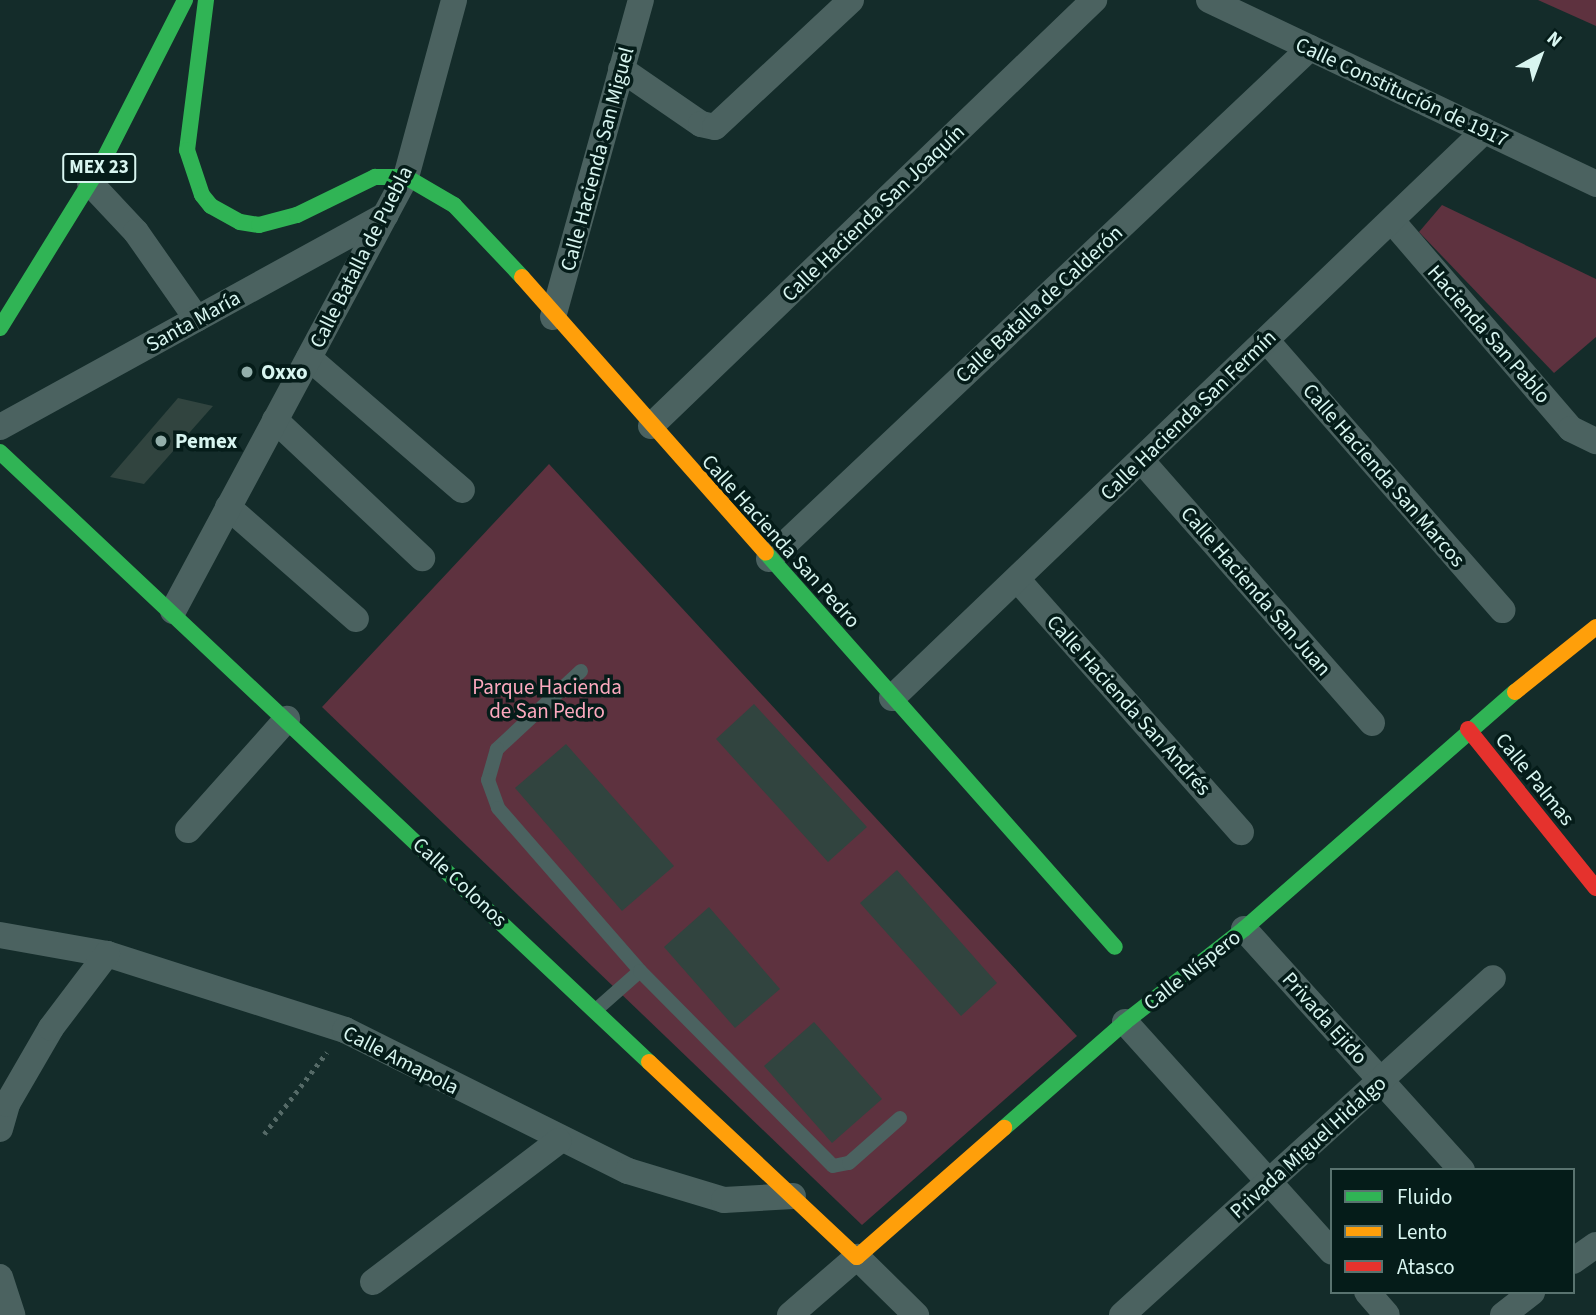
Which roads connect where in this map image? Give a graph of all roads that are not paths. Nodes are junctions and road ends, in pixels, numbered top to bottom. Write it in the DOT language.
graph roads {
  1 [pos="184,0"];
  2 [pos="206,0"];
  3 [pos="454,0"];
  4 [pos="641,0"];
  5 [pos="851,0"];
  6 [pos="1094,0"];
  7 [pos="1209,0"];
  8 [pos="1310,48"];
  9 [pos="621,69"];
  10 [pos="1485,131"];
  11 [pos="406,177"];
  12 [pos="90,183"];
  13 [pos="1596,184"];
  14 [pos="386,215"];
  15 [pos="1392,221"];
  16 [pos="553,317"];
  17 [pos="197,318"];
  18 [pos="0,328"];
  19 [pos="1266,340"];
  20 [pos="309,358"];
  21 [pos="275,420"];
  22 [pos="651,426"];
  23 [pos="0,427"];
  24 [pos="1594,442"];
  25 [pos="0,452"];
  26 [pos="1141,460"];
  27 [pos="462,490"];
  28 [pos="228,508"];
  29 [pos="422,558"];
  30 [pos="769,559"];
  31 [pos="1017,579"];
  32 [pos="1502,610"];
  33 [pos="173,611"];
  34 [pos="356,620"];
  35 [pos="1596,627"];
  36 [pos="581,671"];
  37 [pos="892,698"];
  38 [pos="287,719"];
  39 [pos="1372,723"];
  40 [pos="1468,729"];
  41 [pos="188,830"];
  42 [pos="1241,832"];
  43 [pos="1596,888"];
  44 [pos="1244,929"];
  45 [pos="0,935"];
  46 [pos="1115,947"];
  47 [pos="107,954"];
  48 [pos="640,971"];
  49 [pos="1493,978"];
  50 [pos="596,1010"];
  51 [pos="1125,1022"];
  52 [pos="1381,1081"];
  53 [pos="900,1118"];
  54 [pos="0,1129"];
  55 [pos="559,1140"];
  56 [pos="1460,1168"];
  57 [pos="1271,1182"];
  58 [pos="793,1196"];
  59 [pos="1596,1245"];
  60 [pos="1330,1250"];
  61 [pos="857,1257"];
  62 [pos="1575,1260"];
  63 [pos="0,1277"];
  64 [pos="373,1282"];
  65 [pos="1369,1294"];
  66 [pos="1529,1294"];
  67 [pos="12,1315"];
  68 [pos="790,1315"];
  69 [pos="916,1315"];
  70 [pos="1122,1315"];
  71 [pos="1387,1315"];
  72 [pos="1503,1315"];
  1 -- 12 [label="main road, MEX 23"];
  2 -- 11 [label="main road"];
  3 -- 11 [label="street, Calle Batalla de Puebla"];
  4 -- 9 [label="street, Calle Hacienda San Miguel"];
  5 -- 9 [label="street"];
  6 -- 22 [label="street, Calle Hacienda San Joaquín"];
  7 -- 8 [label="street, Calle Constitución de 1917"];
  8 -- 10 [label="street, Calle Constitución de 1917"];
  8 -- 30 [label="street, Calle Batalla de Calderón"];
  9 -- 16 [label="street, Calle Hacienda San Miguel"];
  10 -- 13 [label="street, Calle Constitución de 1917"];
  10 -- 15 [label="street, Calle Hacienda San Fermín"];
  11 -- 14 [label="street, Calle Batalla de Puebla"];
  11 -- 16 [label="main road, Calle Hacienda San Pedro"];
  12 -- 17 [label="street"];
  12 -- 18 [label="main road, MEX 23"];
  14 -- 17 [label="street, Santa María"];
  14 -- 20 [label="street, Calle Batalla de Puebla"];
  15 -- 19 [label="street, Calle Hacienda San Fermín"];
  15 -- 24 [label="street, Hacienda San Pablo"];
  16 -- 22 [label="main road, Calle Hacienda San Pedro"];
  17 -- 23 [label="street, Santa María"];
  19 -- 26 [label="street, Calle Hacienda San Fermín"];
  19 -- 32 [label="street, Calle Hacienda San Marcos"];
  20 -- 21 [label="street, Calle Batalla de Puebla"];
  20 -- 27 [label="street"];
  21 -- 28 [label="street, Calle Batalla de Puebla"];
  21 -- 29 [label="street"];
  22 -- 30 [label="main road, Calle Hacienda San Pedro"];
  25 -- 33 [label="main road, Calle Colonos"];
  26 -- 31 [label="street, Calle Hacienda San Fermín"];
  26 -- 39 [label="street, Calle Hacienda San Juan"];
  28 -- 33 [label="street, Calle Batalla de Puebla"];
  28 -- 34 [label="street"];
  30 -- 37 [label="main road, Calle Hacienda San Pedro"];
  31 -- 37 [label="street, Calle Hacienda San Fermín"];
  31 -- 42 [label="street, Calle Hacienda San Andrés"];
  33 -- 38 [label="main road, Calle Colonos"];
  35 -- 40 [label="main road, Calle Níspero"];
  36 -- 48 [label="lane"];
  37 -- 46 [label="main road, Calle Hacienda San Pedro"];
  38 -- 41 [label="street"];
  38 -- 50 [label="main road, Calle Colonos"];
  40 -- 43 [label="main road, Calle Palmas"];
  40 -- 44 [label="main road, Calle Níspero"];
  44 -- 51 [label="main road, Calle Níspero"];
  44 -- 52 [label="street, Privada Ejido"];
  45 -- 47 [label="street, Calle Amapola"];
  47 -- 54 [label="street"];
  47 -- 55 [label="street, Calle Amapola"];
  48 -- 50 [label="lane"];
  48 -- 53 [label="lane"];
  49 -- 52 [label="street, Privada Miguel Hidalgo"];
  50 -- 58 [label="main road, Calle Colonos"];
  51 -- 57 [label="street"];
  51 -- 61 [label="main road, Calle Níspero"];
  52 -- 56 [label="street, Privada Ejido"];
  52 -- 57 [label="street, Privada Miguel Hidalgo"];
  55 -- 58 [label="street, Calle Amapola"];
  55 -- 64 [label="street"];
  57 -- 60 [label="street"];
  57 -- 70 [label="street, Privada Miguel Hidalgo"];
  58 -- 61 [label="main road, Calle Colonos"];
  59 -- 62 [label="street"];
  61 -- 68 [label="street, Calle Níspero"];
  61 -- 69 [label="street, Calle Colonos"];
  63 -- 67 [label="street"];
  65 -- 71 [label="street"];
  66 -- 72 [label="street"];
}
